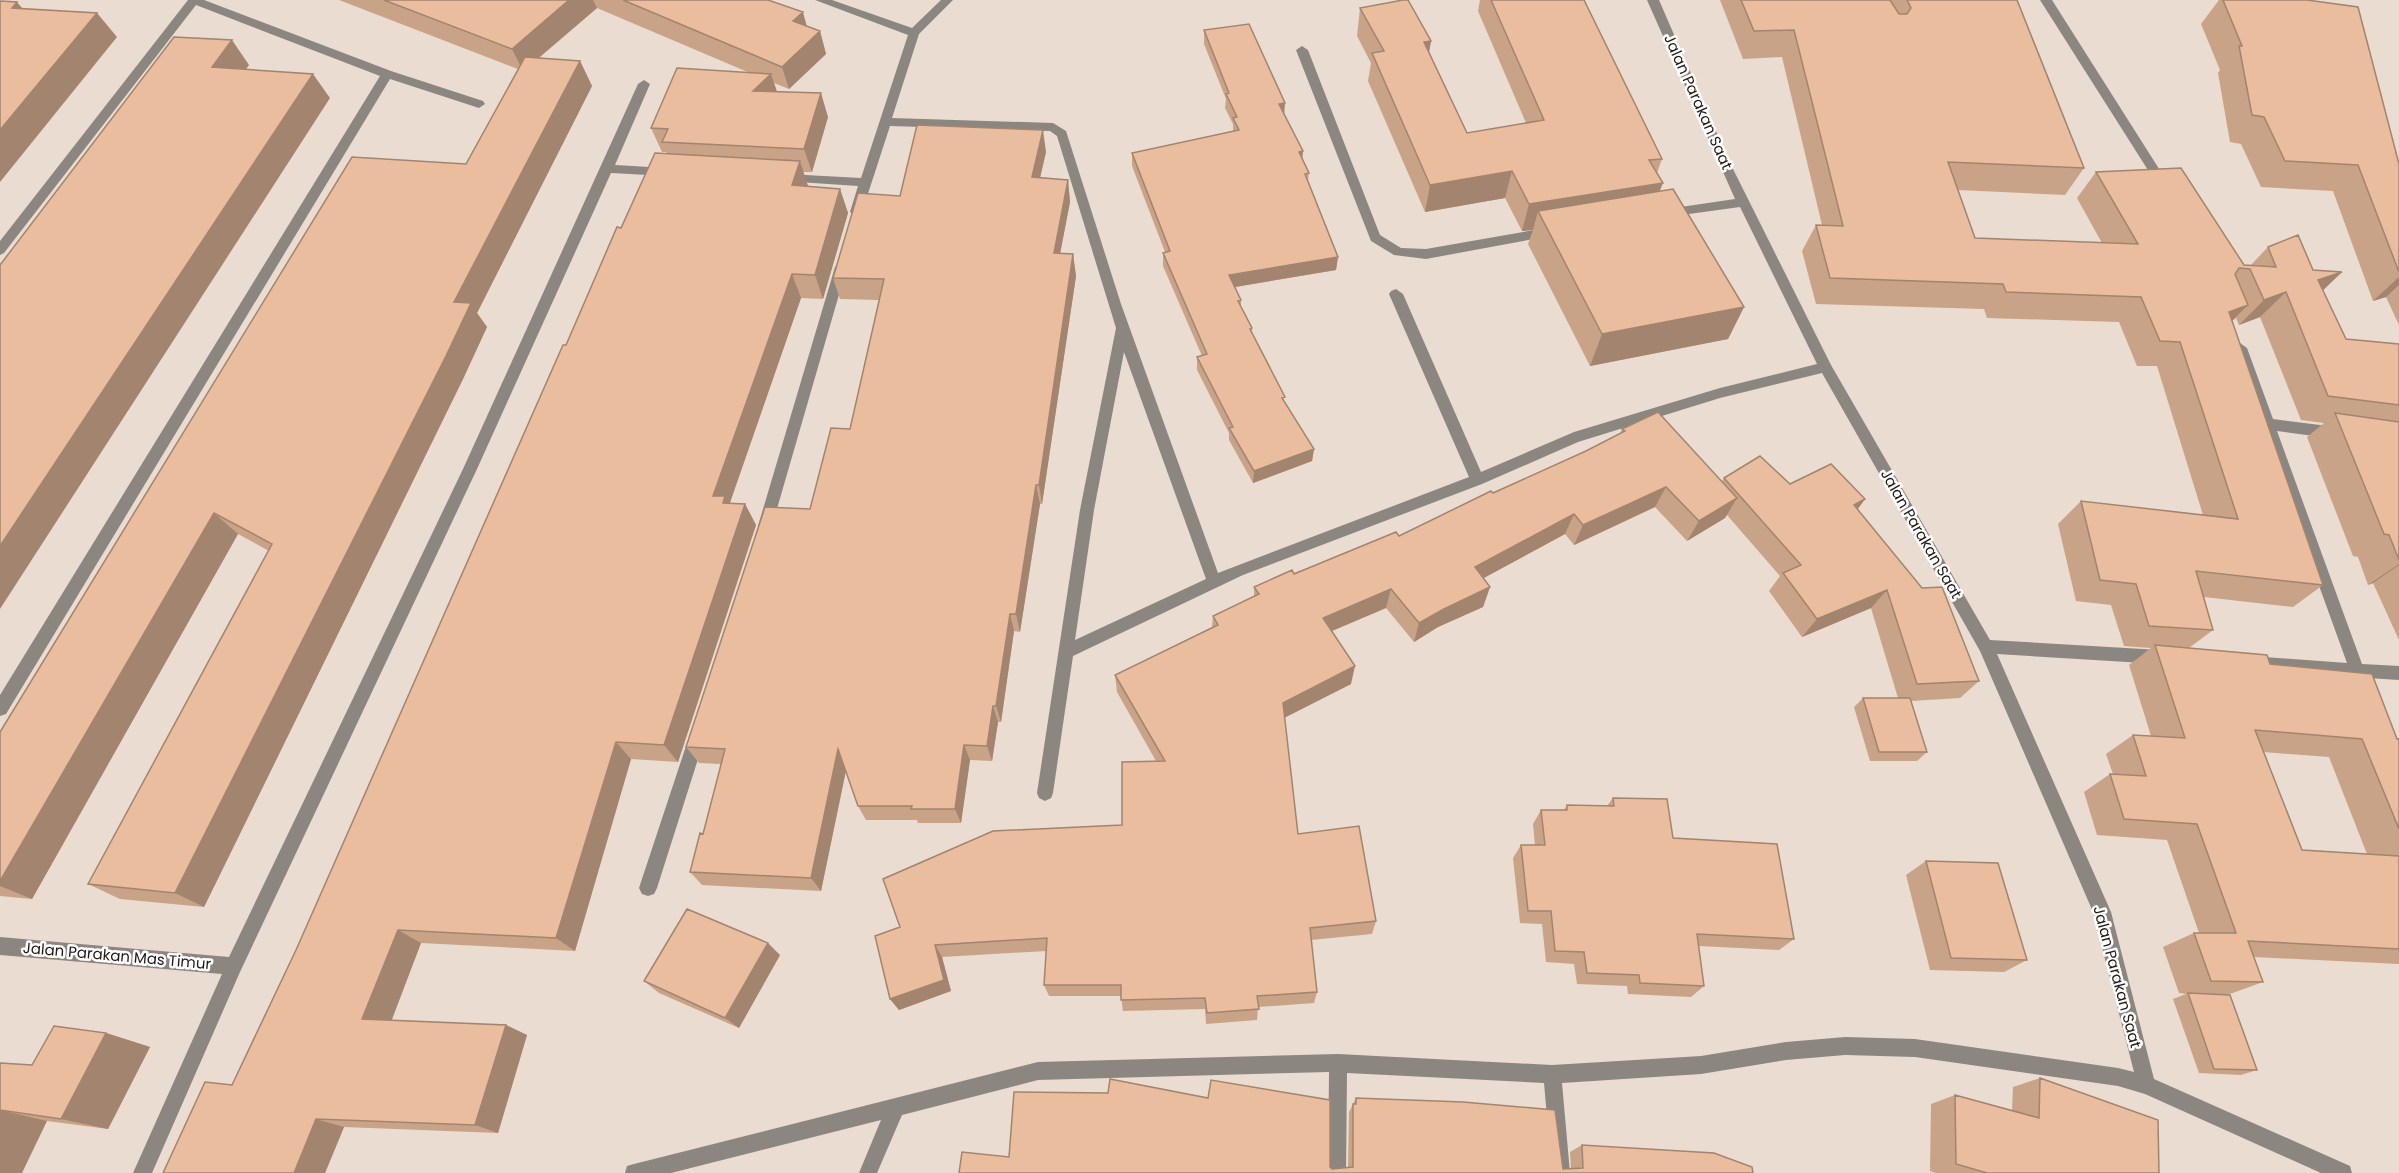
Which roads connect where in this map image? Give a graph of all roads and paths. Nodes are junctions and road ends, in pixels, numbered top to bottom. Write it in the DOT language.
graph roads {
  1 [pos="194,0"];
  2 [pos="821,0"];
  3 [pos="947,0"];
  4 [pos="1653,0"];
  5 [pos="2046,0"];
  6 [pos="914,33"];
  7 [pos="1302,50"];
  8 [pos="387,74"];
  9 [pos="644,84"];
  10 [pos="479,104"];
  11 [pos="886,122"];
  12 [pos="608,169"];
  13 [pos="678,173"];
  14 [pos="771,177"];
  15 [pos="865,182"];
  16 [pos="2169,193"];
  17 [pos="1743,202"];
  18 [pos="1649,216"];
  19 [pos="852,227"];
  20 [pos="1567,230"];
  21 [pos="845,249"];
  22 [pos="0,250"];
  23 [pos="1396,294"];
  24 [pos="1122,330"];
  25 [pos="2234,332"];
  26 [pos="1825,367"];
  27 [pos="2268,424"];
  28 [pos="2355,435"];
  29 [pos="1477,480"];
  30 [pos="760,541"];
  31 [pos="1214,582"];
  32 [pos="1986,648"];
  33 [pos="1065,652"];
  34 [pos="2176,658"];
  35 [pos="2236,662"];
  36 [pos="2355,669"];
  37 [pos="2399,673"];
  38 [pos="0,709"];
  39 [pos="2373,709"];
  40 [pos="703,720"];
  41 [pos="1045,793"];
  42 [pos="648,888"];
  43 [pos="0,946"];
  44 [pos="234,966"];
  45 [pos="1338,1063"];
  46 [pos="1552,1074"];
  47 [pos="2146,1085"];
  48 [pos="895,1108"];
  49 [pos="142,1173"];
  50 [pos="634,1173"];
  51 [pos="868,1173"];
  52 [pos="1337,1173"];
  53 [pos="1561,1173"];
  54 [pos="2343,1173"];
  1 -- 8 [label="street"];
  1 -- 22 [label="street"];
  2 -- 6 [label="street"];
  3 -- 6 [label="street"];
  4 -- 17 [label="street, Jalan Parakan Saat"];
  5 -- 16 [label="street"];
  6 -- 11 [label="street"];
  7 -- 20 [label="street"];
  8 -- 10 [label="street"];
  8 -- 38 [label="street"];
  9 -- 12 [label="street"];
  11 -- 15 [label="street"];
  11 -- 24 [label="street"];
  12 -- 13 [label="street"];
  12 -- 44 [label="street"];
  14 -- 15 [label="street"];
  15 -- 19 [label="street"];
  17 -- 18 [label="street"];
  17 -- 26 [label="street, Jalan Parakan Saat"];
  21 -- 30 [label="street"];
  23 -- 29 [label="street"];
  24 -- 31 [label="street"];
  24 -- 33 [label="street"];
  25 -- 27 [label="street"];
  26 -- 29 [label="street"];
  26 -- 32 [label="street, Jalan Parakan Saat"];
  27 -- 28 [label="street"];
  27 -- 36 [label="street"];
  29 -- 31 [label="street"];
  31 -- 33 [label="street"];
  32 -- 34 [label="street"];
  32 -- 47 [label="street, Jalan Parakan Saat"];
  33 -- 41 [label="street"];
  35 -- 36 [label="street"];
  36 -- 37 [label="street"];
  36 -- 39 [label="street"];
  40 -- 42 [label="street"];
  43 -- 44 [label="street, Jalan Parakan Mas Timur"];
  44 -- 49 [label="street"];
  45 -- 46 [label="street"];
  45 -- 48 [label="street"];
  45 -- 52 [label="street"];
  46 -- 47 [label="street"];
  46 -- 53 [label="street"];
  47 -- 54 [label="street"];
  48 -- 50 [label="street"];
  48 -- 51 [label="street"];
}
